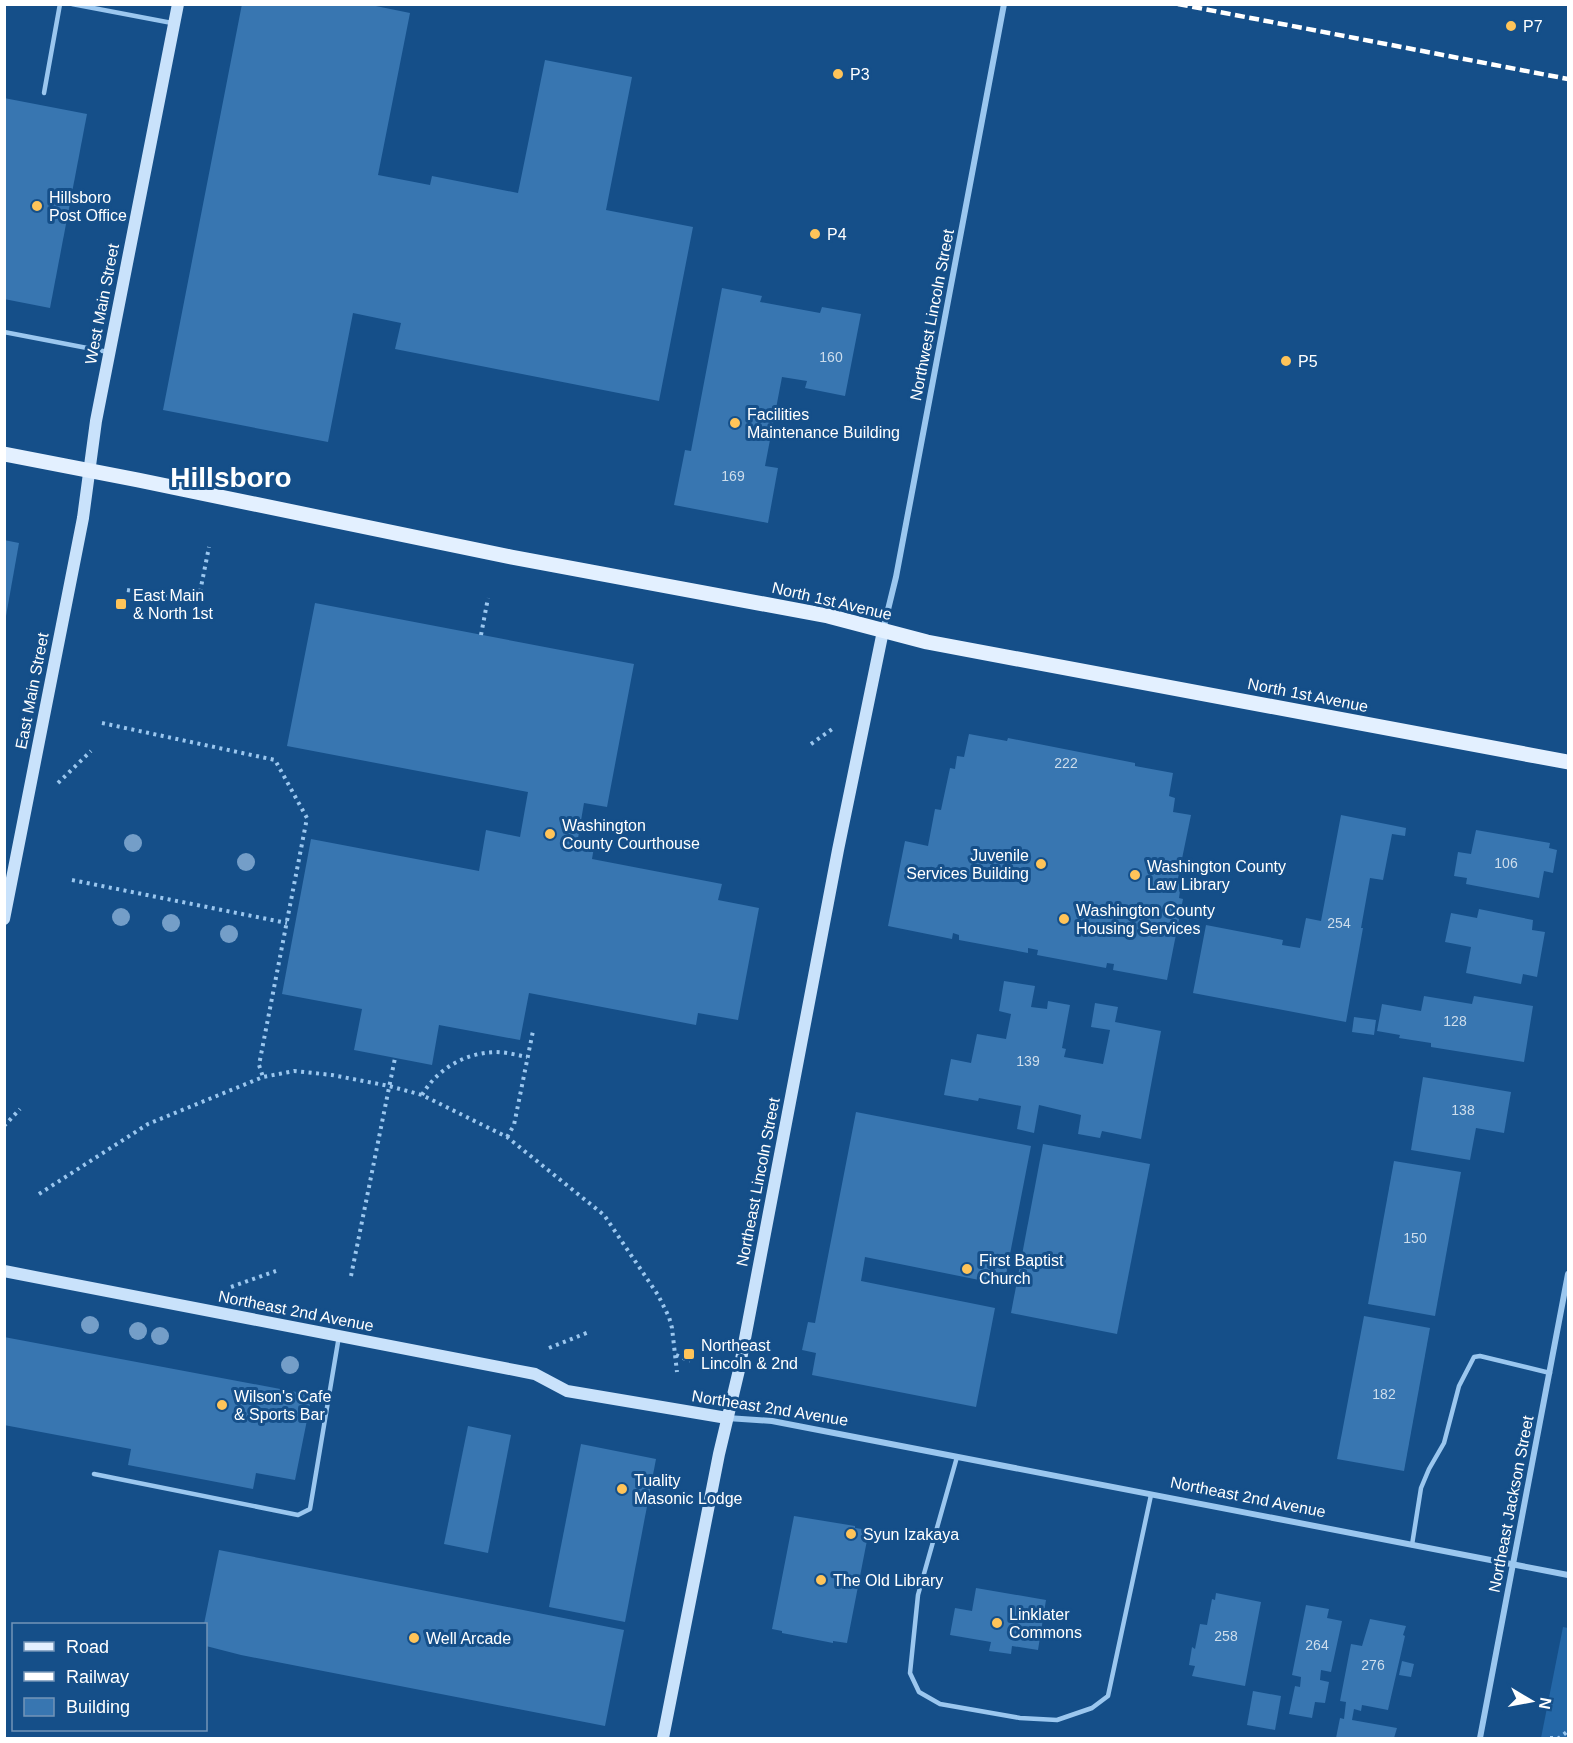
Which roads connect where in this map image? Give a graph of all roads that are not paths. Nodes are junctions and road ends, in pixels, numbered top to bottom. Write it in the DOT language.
graph roads {
  1 [pos="60,4"];
  2 [pos="72,4"];
  3 [pos="178,4"];
  4 [pos="1004,4"];
  5 [pos="175,23"];
  6 [pos="44,93"];
  7 [pos="4,332"];
  8 [pos="110,352"];
  9 [pos="4,454"];
  10 [pos="89,470"];
  11 [pos="883,631"];
  12 [pos="1569,762"];
  13 [pos="4,919"];
  14 [pos="4,1271"];
  15 [pos="1569,1274"];
  16 [pos="339,1336"];
  17 [pos="1550,1373"];
  18 [pos="727,1418"];
  19 [pos="957,1457"];
  20 [pos="94,1474"];
  21 [pos="1150,1495"];
  22 [pos="1412,1545"];
  23 [pos="1513,1565"];
  24 [pos="1569,1575"];
  25 [pos="663,1738"];
  26 [pos="1480,1738"];
  1 -- 6 [label="lane"];
  2 -- 5 [label="lane"];
  3 -- 5 [label="street, West Main Street"];
  4 -- 11 [label="street, Northwest Lincoln Street"];
  5 -- 8 [label="street, West Main Street"];
  7 -- 8 [label="lane"];
  8 -- 10 [label="street, West Main Street"];
  9 -- 10 [label="main road, North 1st Avenue"];
  10 -- 11 [label="main road, North 1st Avenue"];
  10 -- 13 [label="street, East Main Street"];
  11 -- 12 [label="main road, North 1st Avenue"];
  11 -- 18 [label="street, Northeast Lincoln Street"];
  14 -- 16 [label="street, Northeast 2nd Avenue"];
  15 -- 17 [label="street, Northeast Jackson Street"];
  16 -- 18 [label="street, Northeast 2nd Avenue"];
  16 -- 20 [label="lane"];
  17 -- 22 [label="lane"];
  17 -- 23 [label="street, Northeast Jackson Street"];
  18 -- 19 [label="street, Northeast 2nd Avenue"];
  18 -- 25 [label="street, Northeast Lincoln Street"];
  19 -- 21 [label="street, Northeast 2nd Avenue"];
  19 -- 21 [label="lane"];
  21 -- 22 [label="street, Northeast 2nd Avenue"];
  22 -- 23 [label="street, Northeast 2nd Avenue"];
  23 -- 24 [label="street, Northeast 2nd Avenue"];
  23 -- 26 [label="street, Northeast Jackson Street"];
}
